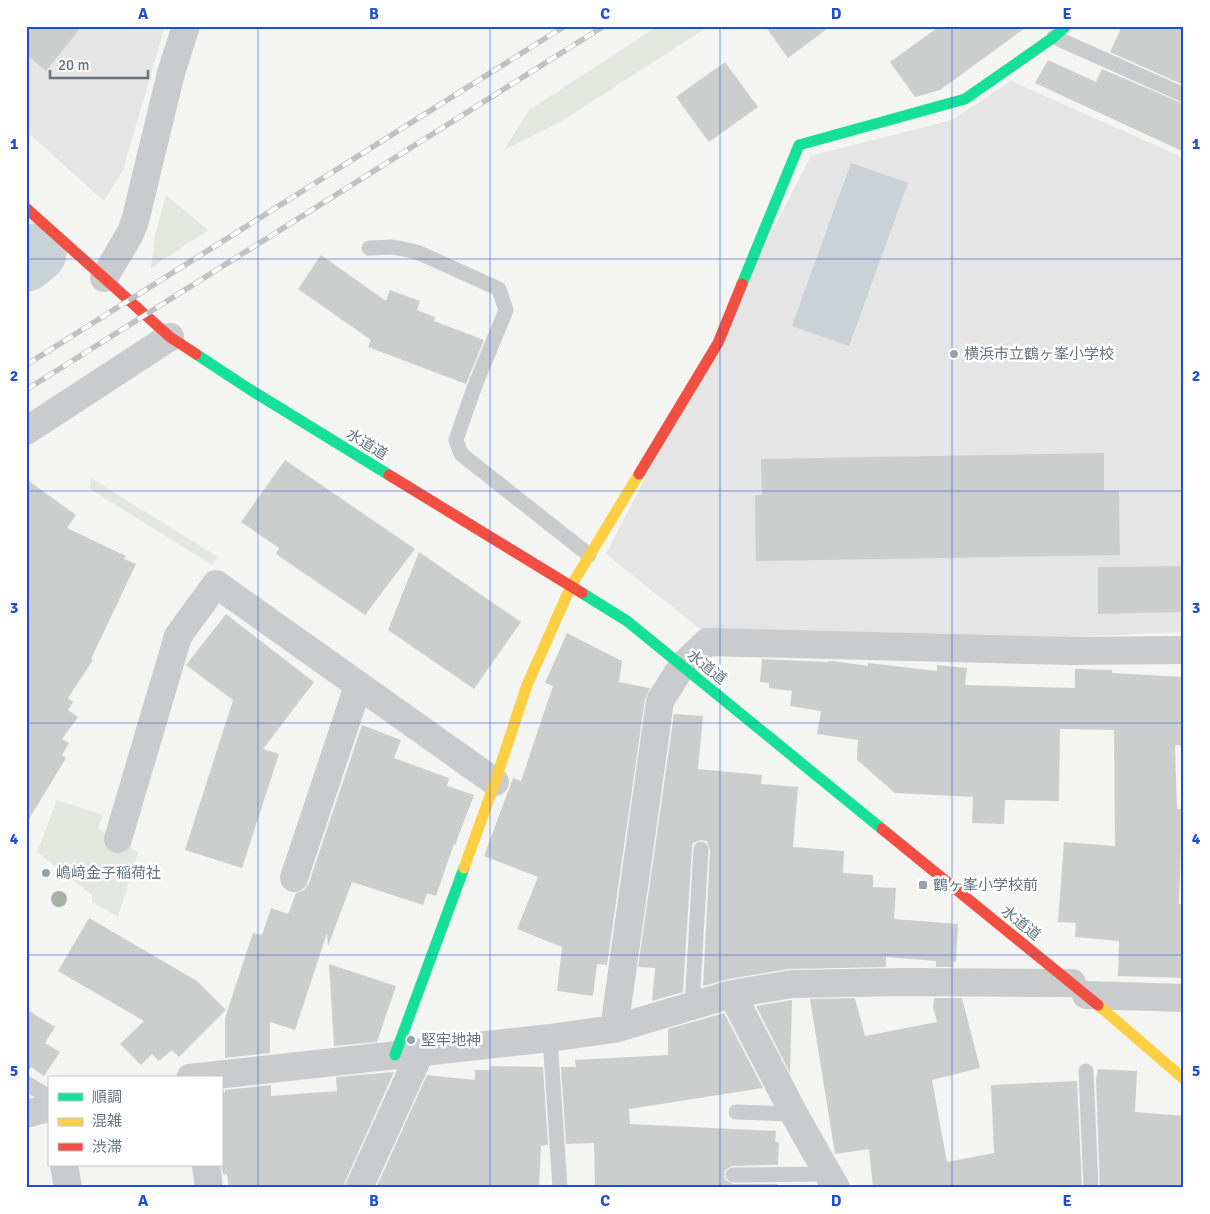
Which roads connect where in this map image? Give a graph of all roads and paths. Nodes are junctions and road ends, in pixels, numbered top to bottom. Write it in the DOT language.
graph roads {
  1 [pos="186,26"];
  2 [pos="1066,26"];
  3 [pos="1054,37"];
  4 [pos="1184,95"];
  5 [pos="26,208"];
  6 [pos="369,248"];
  7 [pos="104,278"];
  8 [pos="170,336"];
  9 [pos="26,431"];
  10 [pos="589,555"];
  11 [pos="571,586"];
  12 [pos="1184,650"];
  13 [pos="682,666"];
  14 [pos="358,686"];
  15 [pos="495,782"];
  16 [pos="118,839"];
  17 [pos="701,849"];
  18 [pos="294,878"];
  19 [pos="1079,989"];
  20 [pos="732,994"];
  21 [pos="1184,998"];
  22 [pos="692,1006"];
  23 [pos="614,1029"];
  24 [pos="550,1038"];
  25 [pos="407,1054"];
  26 [pos="1086,1071"];
  27 [pos="210,1076"];
  28 [pos="1184,1079"];
  29 [pos="26,1083"];
  30 [pos="48,1100"];
  31 [pos="48,1108"];
  32 [pos="736,1112"];
  33 [pos="26,1114"];
  34 [pos="794,1114"];
  35 [pos="64,1166"];
  36 [pos="206,1166"];
  37 [pos="733,1175"];
  38 [pos="832,1181"];
  39 [pos="68,1188"];
  40 [pos="208,1188"];
  41 [pos="359,1188"];
  42 [pos="560,1188"];
  43 [pos="1091,1188"];
  1 -- 7 [label="street"];
  2 -- 3 [label="street"];
  3 -- 4 [label="lane"];
  3 -- 10 [label="street"];
  5 -- 7 [label="street, 水道道"];
  6 -- 10 [label="lane"];
  7 -- 8 [label="street, 水道道"];
  8 -- 9 [label="street"];
  8 -- 11 [label="street, 水道道"];
  10 -- 11 [label="street"];
  11 -- 13 [label="street, 水道道"];
  11 -- 15 [label="street"];
  12 -- 13 [label="street"];
  13 -- 19 [label="street, 水道道"];
  13 -- 23 [label="street"];
  14 -- 15 [label="street"];
  14 -- 16 [label="street"];
  14 -- 18 [label="street"];
  15 -- 25 [label="street"];
  17 -- 22 [label="lane"];
  19 -- 20 [label="street"];
  19 -- 21 [label="street"];
  19 -- 28 [label="street, 水道道"];
  20 -- 22 [label="street"];
  20 -- 34 [label="street"];
  22 -- 23 [label="street"];
  23 -- 24 [label="street"];
  24 -- 25 [label="street"];
  24 -- 42 [label="lane"];
  25 -- 27 [label="street"];
  25 -- 41 [label="street"];
  26 -- 43 [label="lane"];
  29 -- 30 [label="lane"];
  31 -- 33 [label="street"];
  32 -- 34 [label="lane"];
  34 -- 38 [label="street"];
  35 -- 39 [label="street"];
  36 -- 40 [label="street"];
  37 -- 38 [label="lane"];
}
